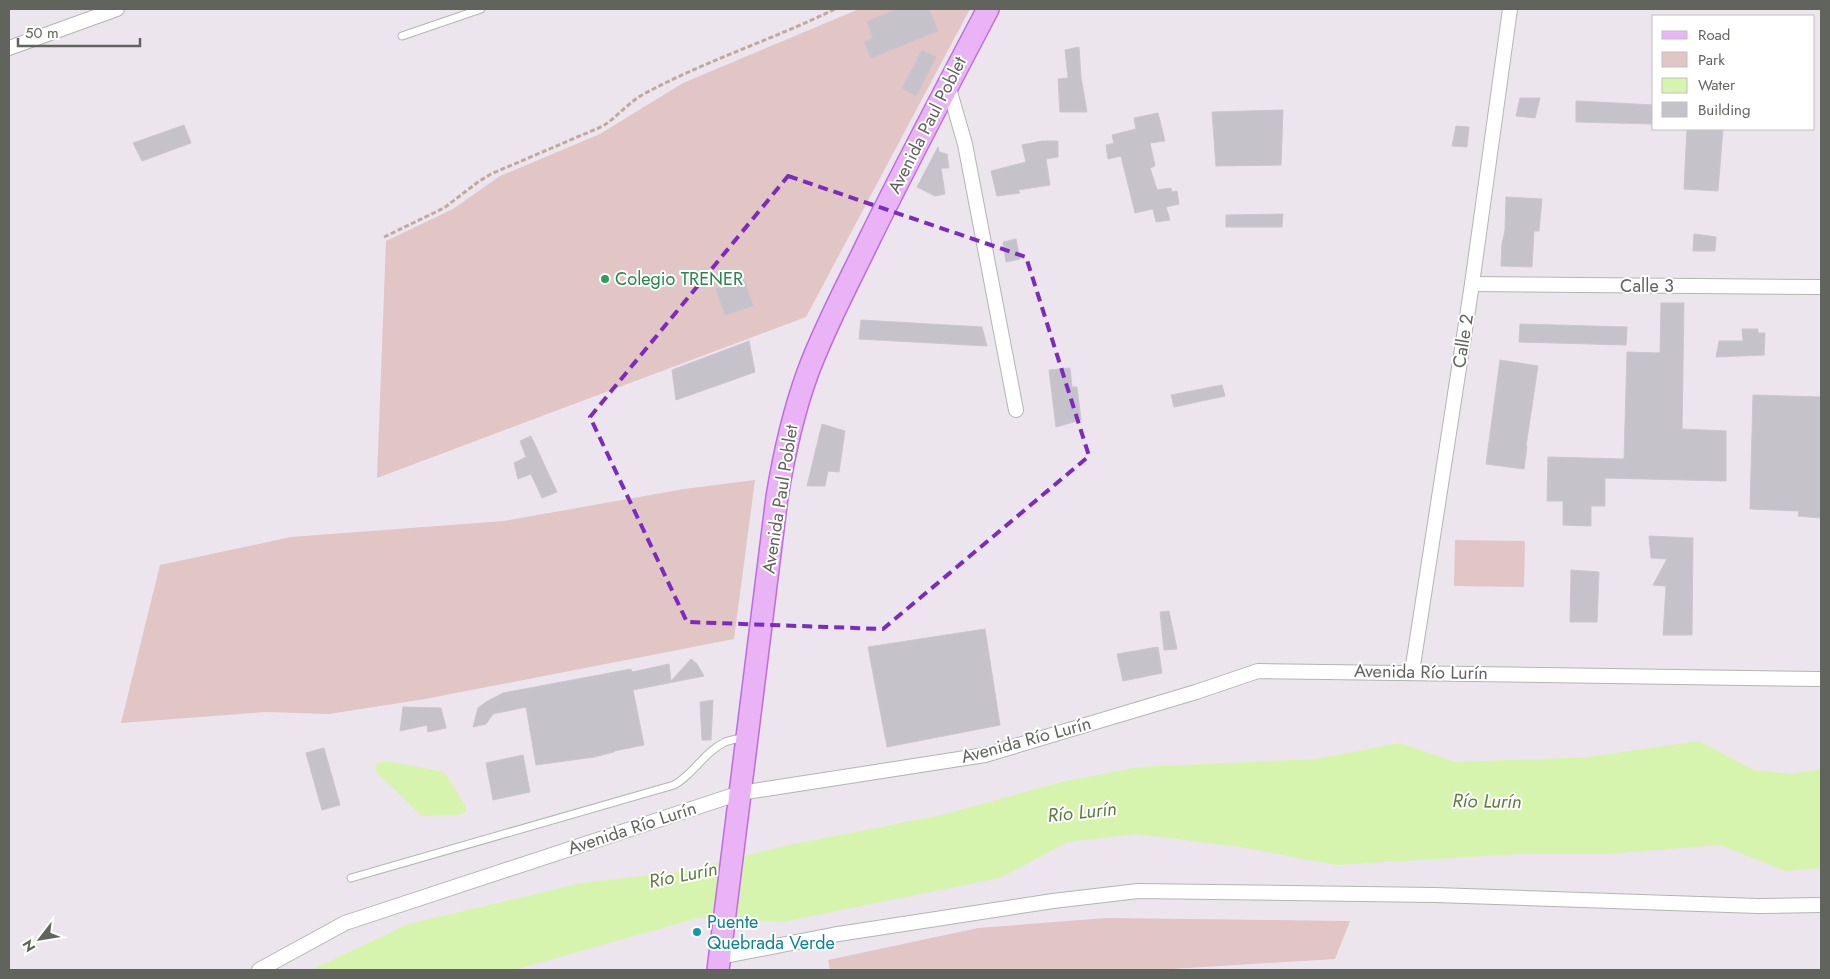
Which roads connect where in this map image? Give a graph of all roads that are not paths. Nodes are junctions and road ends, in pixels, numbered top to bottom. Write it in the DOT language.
graph roads {
  1 [pos="117,9"];
  2 [pos="481,9"];
  3 [pos="988,9"];
  4 [pos="1510,9"];
  5 [pos="402,36"];
  6 [pos="9,48"];
  7 [pos="948,85"];
  8 [pos="1472,284"];
  9 [pos="1821,287"];
  10 [pos="1016,410"];
  11 [pos="1412,672"];
  12 [pos="1821,679"];
  13 [pos="747,736"];
  14 [pos="738,802"];
  15 [pos="351,878"];
  16 [pos="1821,905"];
  17 [pos="720,956"];
  18 [pos="259,970"];
  1 -- 6 [label="street"];
  2 -- 5 [label="lane"];
  3 -- 7 [label="main road, Avenida Paul Poblet"];
  4 -- 8 [label="street, Calle 2"];
  7 -- 10 [label="street"];
  7 -- 13 [label="main road, Avenida Paul Poblet"];
  8 -- 9 [label="street, Calle 3"];
  8 -- 11 [label="street, Calle 2"];
  11 -- 12 [label="street, Avenida Río Lurín"];
  11 -- 14 [label="street, Avenida Río Lurín"];
  13 -- 14 [label="main road, Avenida Paul Poblet"];
  13 -- 15 [label="lane"];
  14 -- 17 [label="main road, Avenida Paul Poblet"];
  14 -- 18 [label="street, Avenida Río Lurín"];
  16 -- 17 [label="street"];
}
